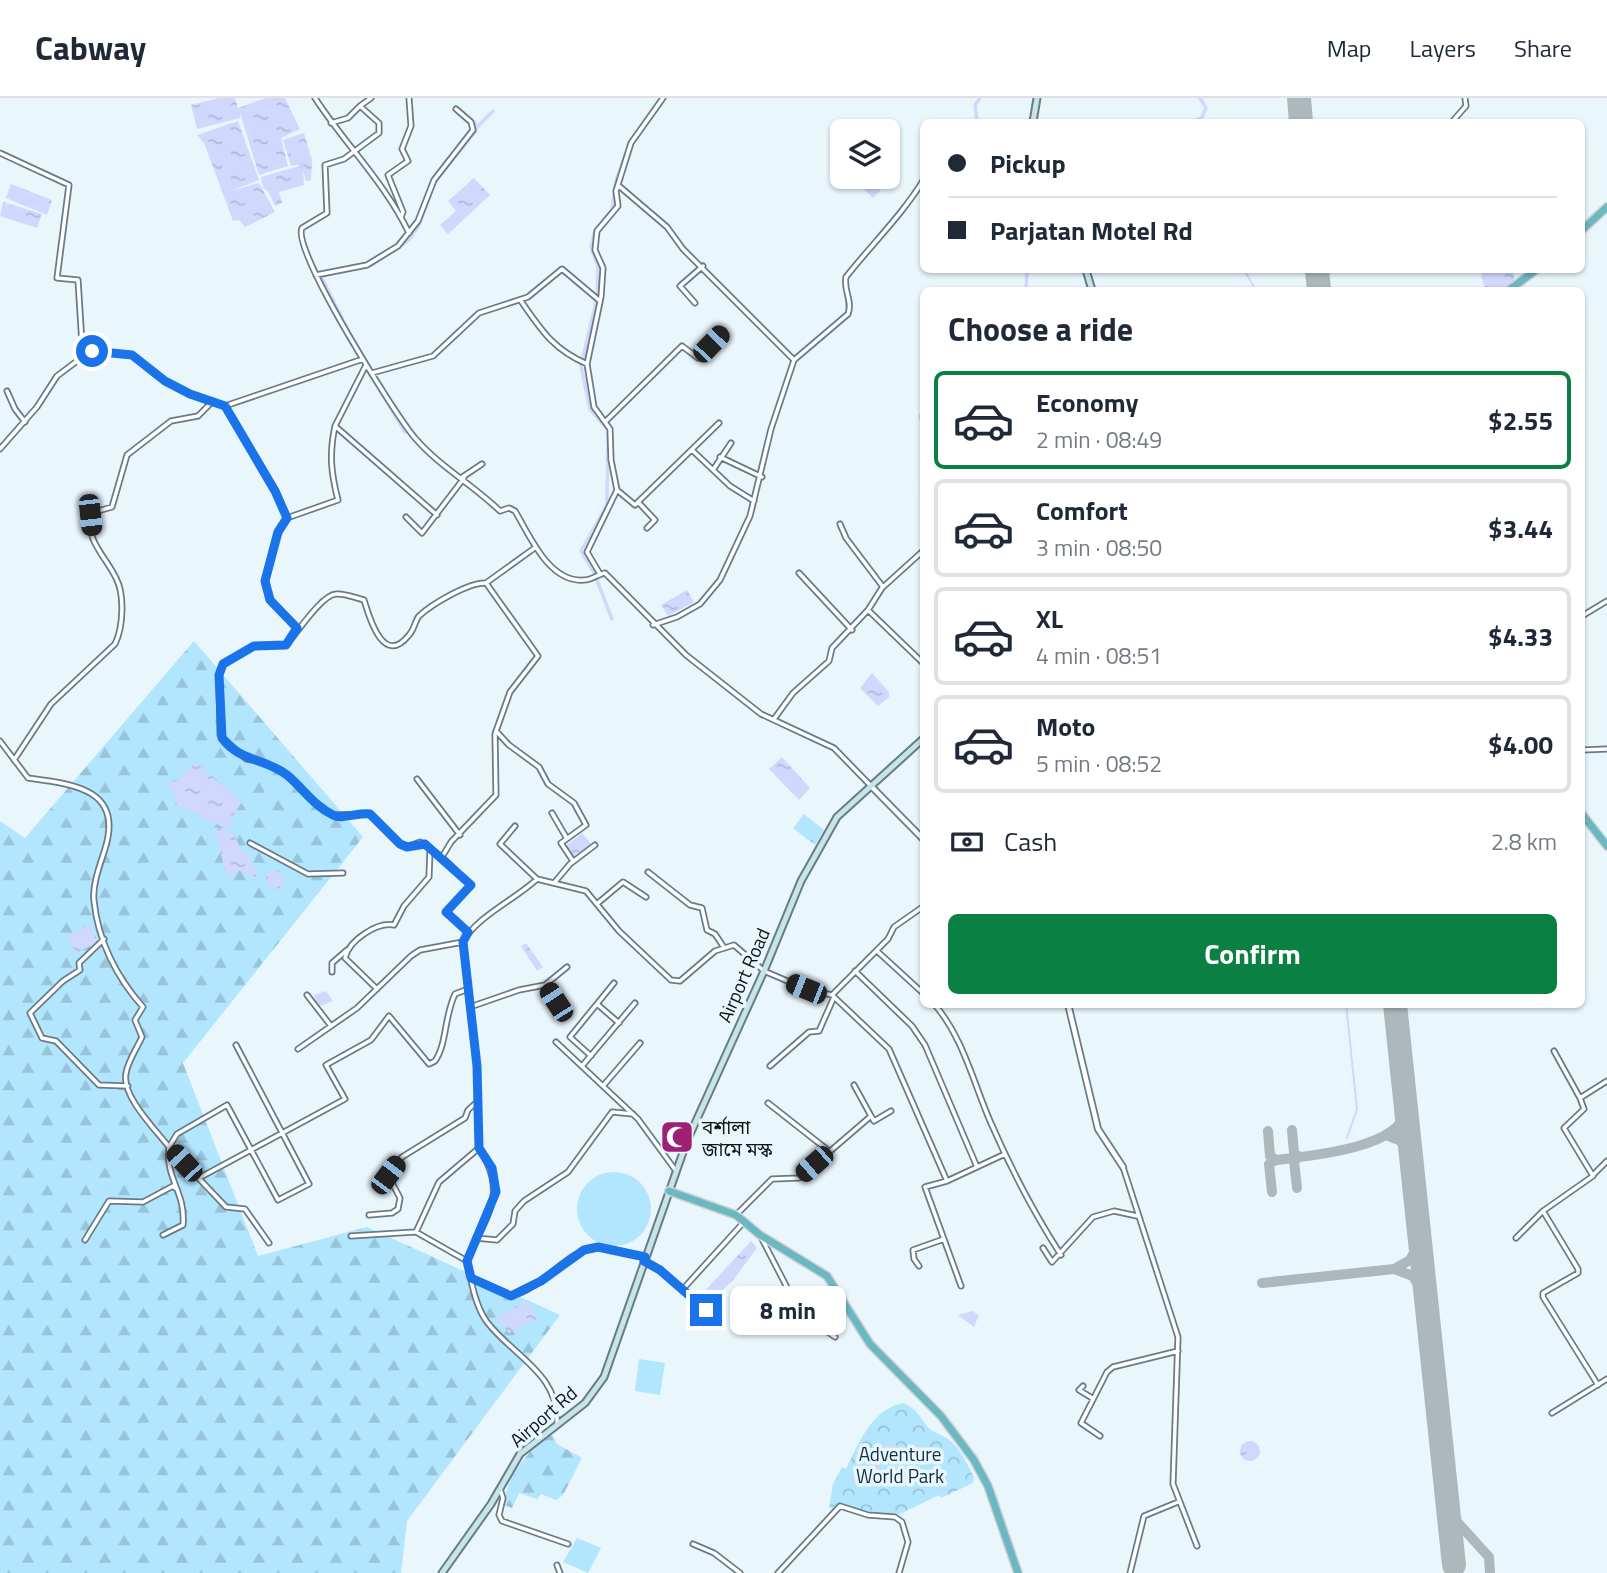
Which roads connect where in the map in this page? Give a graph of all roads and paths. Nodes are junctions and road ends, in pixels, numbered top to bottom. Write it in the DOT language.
graph roads {
  1 [pos="315,98"];
  2 [pos="371,98"];
  3 [pos="409,98"];
  4 [pos="663,98"];
  5 [pos="1037,98"];
  6 [pos="1465,98"];
  7 [pos="360,106"];
  8 [pos="456,109"];
  9 [pos="1034,119"];
  10 [pos="1454,119"];
  11 [pos="331,123"];
  12 [pos="355,152"];
  13 [pos="0,153"];
  14 [pos="920,185"];
  15 [pos="619,186"];
  16 [pos="1607,207"];
  17 [pos="401,217"];
  18 [pos="1585,227"];
  19 [pos="409,233"];
  20 [pos="703,266"];
  21 [pos="1532,273"];
  22 [pos="316,275"];
  23 [pos="1513,287"];
  24 [pos="598,300"];
  25 [pos="521,301"];
  26 [pos="695,303"];
  27 [pos="724,331"];
  28 [pos="89,352"];
  29 [pos="363,359"];
  30 [pos="794,360"];
  31 [pos="586,363"];
  32 [pos="366,365"];
  33 [pos="372,373"];
  34 [pos="7,391"];
  35 [pos="212,402"];
  36 [pos="225,406"];
  37 [pos="606,421"];
  38 [pos="25,422"];
  39 [pos="719,423"];
  40 [pos="335,426"];
  41 [pos="731,443"];
  42 [pos="0,449"];
  43 [pos="692,450"];
  44 [pos="720,457"];
  45 [pos="482,464"];
  46 [pos="713,470"];
  47 [pos="762,477"];
  48 [pos="463,478"];
  49 [pos="617,490"];
  50 [pos="754,501"];
  51 [pos="638,502"];
  52 [pos="437,515"];
  53 [pos="406,517"];
  54 [pos="287,518"];
  55 [pos="841,524"];
  56 [pos="647,528"];
  57 [pos="537,547"];
  58 [pos="920,554"];
  59 [pos="799,573"];
  60 [pos="600,574"];
  61 [pos="486,583"];
  62 [pos="883,587"];
  63 [pos="1607,601"];
  64 [pos="868,610"];
  65 [pos="1585,614"];
  66 [pos="653,625"];
  67 [pos="297,628"];
  68 [pos="852,630"];
  69 [pos="920,660"];
  70 [pos="774,719"];
  71 [pos="496,731"];
  72 [pos="0,741"];
  73 [pos="920,741"];
  74 [pos="1607,749"];
  75 [pos="1585,750"];
  76 [pos="14,760"];
  77 [pos="417,779"];
  78 [pos="870,785"];
  79 [pos="552,813"];
  80 [pos="1585,818"];
  81 [pos="514,827"];
  82 [pos="460,835"];
  83 [pos="920,836"];
  84 [pos="566,837"];
  85 [pos="250,843"];
  86 [pos="595,845"];
  87 [pos="1607,846"];
  88 [pos="430,849"];
  89 [pos="442,857"];
  90 [pos="573,861"];
  91 [pos="648,872"];
  92 [pos="343,873"];
  93 [pos="537,879"];
  94 [pos="554,883"];
  95 [pos="646,897"];
  96 [pos="598,903"];
  97 [pos="920,908"];
  98 [pos="468,932"];
  99 [pos="103,939"];
  100 [pos="463,942"];
  101 [pos="724,947"];
  102 [pos="347,950"];
  103 [pos="876,950"];
  104 [pos="567,967"];
  105 [pos="764,971"];
  106 [pos="855,971"];
  107 [pos="332,972"];
  108 [pos="614,983"];
  109 [pos="545,985"];
  110 [pos="468,989"];
  111 [pos="377,990"];
  112 [pos="920,990"];
  113 [pos="307,995"];
  114 [pos="833,996"];
  115 [pos="562,1002"];
  116 [pos="635,1003"];
  117 [pos="597,1004"];
  118 [pos="470,1007"];
  119 [pos="936,1008"];
  120 [pos="1069,1008"];
  121 [pos="619,1023"];
  122 [pos="331,1026"];
  123 [pos="556,1042"];
  124 [pos="640,1043"];
  125 [pos="236,1045"];
  126 [pos="298,1049"];
  127 [pos="1554,1051"];
  128 [pos="591,1056"];
  129 [pos="582,1066"];
  130 [pos="770,1066"];
  131 [pos="1607,1081"];
  132 [pos="854,1085"];
  133 [pos="128,1086"];
  134 [pos="603,1086"];
  135 [pos="1580,1098"];
  136 [pos="478,1101"];
  137 [pos="768,1103"];
  138 [pos="891,1111"];
  139 [pos="633,1114"];
  140 [pos="871,1116"];
  141 [pos="283,1134"];
  142 [pos="169,1147"];
  143 [pos="479,1148"];
  144 [pos="252,1150"];
  145 [pos="829,1151"];
  146 [pos="1005,1154"];
  147 [pos="1607,1161"];
  148 [pos="977,1167"];
  149 [pos="1123,1167"];
  150 [pos="677,1173"];
  151 [pos="1594,1174"];
  152 [pos="199,1178"];
  153 [pos="947,1181"];
  154 [pos="669,1191"];
  155 [pos="179,1193"];
  156 [pos="1543,1211"];
  157 [pos="369,1215"];
  158 [pos="736,1215"];
  159 [pos="1137,1216"];
  160 [pos="744,1221"];
  161 [pos="416,1232"];
  162 [pos="163,1235"];
  163 [pos="760,1235"];
  164 [pos="351,1236"];
  165 [pos="476,1238"];
  166 [pos="1516,1238"];
  167 [pos="944,1239"];
  168 [pos="85,1240"];
  169 [pos="269,1243"];
  170 [pos="1043,1248"];
  171 [pos="1061,1255"];
  172 [pos="644,1259"];
  173 [pos="467,1261"];
  174 [pos="919,1266"];
  175 [pos="471,1278"];
  176 [pos="961,1286"];
  177 [pos="684,1289"];
  178 [pos="800,1308"];
  179 [pos="706,1310"];
  180 [pos="790,1318"];
  181 [pos="835,1338"];
  182 [pos="1178,1351"];
  183 [pos="1607,1378"];
  184 [pos="1598,1385"];
  185 [pos="1083,1386"];
  186 [pos="1092,1398"];
  187 [pos="1552,1413"];
  188 [pos="557,1426"];
  189 [pos="1100,1436"];
  190 [pos="500,1489"];
  191 [pos="1178,1502"];
  192 [pos="568,1544"];
  193 [pos="693,1544"];
  194 [pos="1197,1546"];
  195 [pos="557,1565"];
  196 [pos="442,1573"];
  197 [pos="560,1573"];
  198 [pos="740,1573"];
  199 [pos="778,1573"];
  200 [pos="899,1573"];
  201 [pos="1017,1573"];
  202 [pos="1130,1573"];
  1 -- 11 [label="street"];
  2 -- 7 [label="street"];
  3 -- 17 [label="street"];
  4 -- 15 [label="street"];
  5 -- 9 [label="main road"];
  6 -- 10 [label="street"];
  7 -- 11 [label="street"];
  7 -- 12 [label="street"];
  8 -- 19 [label="street"];
  11 -- 12 [label="street"];
  12 -- 17 [label="street"];
  12 -- 22 [label="street"];
  13 -- 28 [label="street"];
  14 -- 30 [label="street"];
  15 -- 20 [label="street"];
  15 -- 24 [label="street"];
  16 -- 18 [label="highway"];
  17 -- 19 [label="street"];
  19 -- 22 [label="street"];
  20 -- 26 [label="street"];
  20 -- 30 [label="street"];
  21 -- 23 [label="highway"];
  22 -- 29 [label="street"];
  24 -- 25 [label="street"];
  24 -- 31 [label="street"];
  25 -- 31 [label="street"];
  25 -- 33 [label="street"];
  27 -- 37 [label="street"];
  28 -- 35 [label="street"];
  28 -- 38 [label="street"];
  29 -- 32 [label="street"];
  29 -- 36 [label="street"];
  30 -- 47 [label="street"];
  31 -- 37 [label="street"];
  32 -- 33 [label="street"];
  32 -- 40 [label="street"];
  33 -- 48 [label="street"];
  34 -- 38 [label="street"];
  35 -- 36 [label="street"];
  35 -- 76 [label="street"];
  36 -- 54 [label="street"];
  37 -- 49 [label="street"];
  38 -- 42 [label="street"];
  39 -- 43 [label="street"];
  40 -- 52 [label="street"];
  40 -- 54 [label="street"];
  41 -- 44 [label="street"];
  43 -- 46 [label="street"];
  43 -- 51 [label="street"];
  44 -- 46 [label="street"];
  44 -- 47 [label="street"];
  45 -- 48 [label="street"];
  46 -- 50 [label="street"];
  47 -- 50 [label="street"];
  48 -- 52 [label="street"];
  48 -- 57 [label="street"];
  49 -- 51 [label="street"];
  49 -- 60 [label="street"];
  50 -- 66 [label="street"];
  51 -- 56 [label="street"];
  52 -- 53 [label="street"];
  54 -- 67 [label="street"];
  55 -- 62 [label="street"];
  57 -- 60 [label="street"];
  57 -- 61 [label="street"];
  58 -- 62 [label="street"];
  59 -- 68 [label="street"];
  60 -- 66 [label="street"];
  61 -- 67 [label="street"];
  61 -- 71 [label="street"];
  62 -- 64 [label="street"];
  63 -- 65 [label="street"];
  64 -- 68 [label="street"];
  64 -- 69 [label="street"];
  66 -- 70 [label="street"];
  67 -- 88 [label="street"];
  68 -- 70 [label="street"];
  70 -- 78 [label="street"];
  71 -- 82 [label="street"];
  71 -- 84 [label="street"];
  72 -- 76 [label="street"];
  73 -- 78 [label="main road, Airport Road"];
  74 -- 75 [label="street"];
  76 -- 99 [label="street"];
  77 -- 82 [label="street"];
  78 -- 83 [label="street"];
  78 -- 105 [label="main road, Airport Road"];
  79 -- 84 [label="street"];
  80 -- 87 [label="highway"];
  81 -- 93 [label="street"];
  82 -- 89 [label="street"];
  84 -- 90 [label="street"];
  85 -- 92 [label="street"];
  86 -- 90 [label="street"];
  88 -- 89 [label="street"];
  88 -- 102 [label="street"];
  89 -- 98 [label="street"];
  90 -- 94 [label="street"];
  91 -- 101 [label="street"];
  93 -- 94 [label="street"];
  93 -- 98 [label="street"];
  94 -- 96 [label="street"];
  95 -- 96 [label="street"];
  96 -- 101 [label="street"];
  97 -- 103 [label="street"];
  98 -- 100 [label="street"];
  99 -- 133 [label="street"];
  99 -- 133 [label="street"];
  100 -- 110 [label="street"];
  100 -- 111 [label="street"];
  101 -- 105 [label="street"];
  102 -- 107 [label="street"];
  102 -- 111 [label="street"];
  103 -- 106 [label="street"];
  103 -- 112 [label="street"];
  104 -- 109 [label="street"];
  105 -- 114 [label="street"];
  105 -- 150 [label="main road, Airport Road"];
  106 -- 114 [label="street"];
  106 -- 148 [label="street"];
  108 -- 117 [label="street"];
  109 -- 115 [label="street"];
  109 -- 118 [label="street"];
  110 -- 118 [label="street"];
  110 -- 141 [label="street"];
  111 -- 122 [label="street"];
  113 -- 122 [label="street"];
  114 -- 130 [label="street"];
  114 -- 153 [label="street"];
  116 -- 121 [label="street"];
  117 -- 121 [label="street"];
  117 -- 128 [label="street"];
  118 -- 136 [label="street"];
  119 -- 146 [label="street"];
  120 -- 149 [label="street"];
  121 -- 128 [label="street"];
  122 -- 126 [label="street"];
  123 -- 129 [label="street"];
  124 -- 134 [label="street"];
  125 -- 141 [label="street"];
  127 -- 135 [label="street"];
  128 -- 129 [label="street"];
  129 -- 134 [label="street"];
  131 -- 135 [label="street"];
  132 -- 140 [label="street"];
  133 -- 142 [label="street"];
  134 -- 139 [label="street"];
  135 -- 151 [label="street"];
  136 -- 143 [label="street"];
  136 -- 157 [label="street"];
  137 -- 145 [label="street"];
  138 -- 140 [label="street"];
  139 -- 150 [label="street"];
  139 -- 165 [label="street"];
  140 -- 145 [label="street"];
  141 -- 144 [label="street"];
  141 -- 144 [label="street"];
  142 -- 144 [label="street"];
  142 -- 152 [label="street"];
  142 -- 155 [label="street"];
  143 -- 161 [label="street"];
  143 -- 165 [label="street"];
  144 -- 152 [label="street"];
  145 -- 158 [label="street"];
  146 -- 148 [label="street"];
  146 -- 171 [label="street"];
  147 -- 151 [label="street"];
  148 -- 153 [label="street"];
  149 -- 159 [label="street"];
  150 -- 154 [label="main road, Airport Road"];
  151 -- 156 [label="street"];
  152 -- 169 [label="street"];
  153 -- 167 [label="street"];
  154 -- 158 [label="highway"];
  154 -- 172 [label="main road, Airport Rd"];
  155 -- 162 [label="street"];
  155 -- 168 [label="street"];
  156 -- 166 [label="street"];
  156 -- 184 [label="street"];
  158 -- 160 [label="highway"];
  159 -- 171 [label="street"];
  159 -- 182 [label="street"];
  160 -- 163 [label="highway"];
  160 -- 177 [label="street"];
  161 -- 164 [label="street"];
  161 -- 173 [label="street"];
  163 -- 178 [label="street"];
  163 -- 201 [label="highway"];
  165 -- 173 [label="street"];
  167 -- 174 [label="street"];
  167 -- 176 [label="street"];
  170 -- 171 [label="street"];
  172 -- 175 [label="street"];
  172 -- 177 [label="street"];
  172 -- 188 [label="main road, Airport Rd"];
  173 -- 175 [label="street"];
  175 -- 188 [label="street"];
  177 -- 179 [label="street"];
  178 -- 180 [label="street"];
  178 -- 181 [label="street"];
  182 -- 186 [label="street"];
  182 -- 191 [label="street"];
  183 -- 184 [label="street"];
  184 -- 187 [label="street"];
  185 -- 186 [label="street"];
  186 -- 189 [label="street"];
  188 -- 190 [label="main road, Airport Rd"];
  190 -- 192 [label="street"];
  190 -- 196 [label="main road, Airport Rd"];
  191 -- 194 [label="street"];
  191 -- 202 [label="street"];
  193 -- 198 [label="street"];
  195 -- 197 [label="street"];
  199 -- 200 [label="street"];
}
